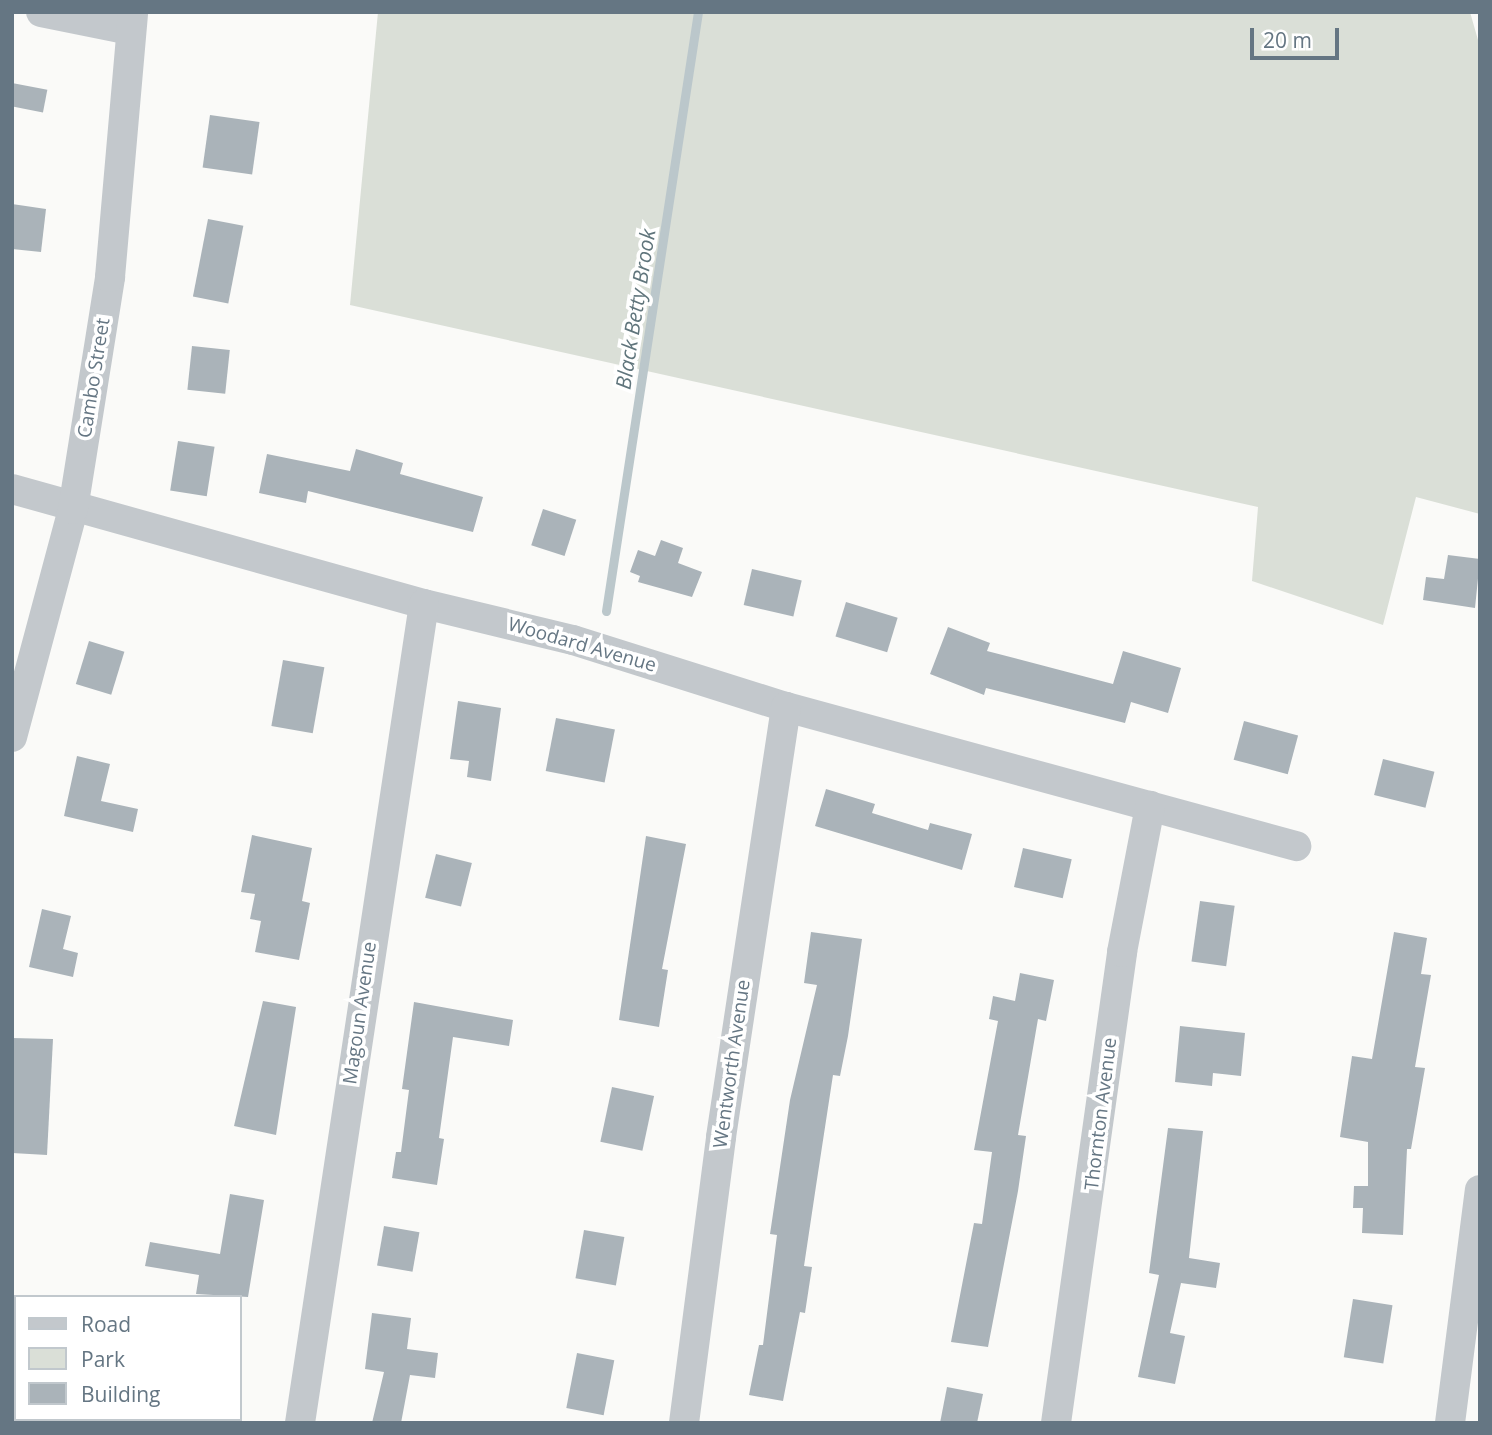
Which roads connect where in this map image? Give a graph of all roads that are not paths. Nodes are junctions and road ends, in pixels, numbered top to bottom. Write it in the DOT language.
graph roads {
  1 [pos="41,12"];
  2 [pos="132,21"];
  3 [pos="12,489"];
  4 [pos="74,509"];
  5 [pos="424,604"];
  6 [pos="786,707"];
  7 [pos="12,737"];
  8 [pos="1150,806"];
  9 [pos="1296,846"];
  10 [pos="1480,1190"];
  11 [pos="300,1423"];
  12 [pos="684,1423"];
  13 [pos="1056,1423"];
  14 [pos="1450,1423"];
  1 -- 2 [label="street"];
  2 -- 4 [label="street, Cambo Street"];
  3 -- 4 [label="street, Woodard Avenue"];
  4 -- 5 [label="street, Woodard Avenue"];
  4 -- 7 [label="street, Cambo Street"];
  5 -- 6 [label="street, Woodard Avenue"];
  5 -- 11 [label="street, Magoun Avenue"];
  6 -- 8 [label="street, Woodard Avenue"];
  6 -- 12 [label="street, Wentworth Avenue"];
  8 -- 9 [label="street, Woodard Avenue"];
  8 -- 13 [label="street, Thornton Avenue"];
  10 -- 14 [label="street"];
}
